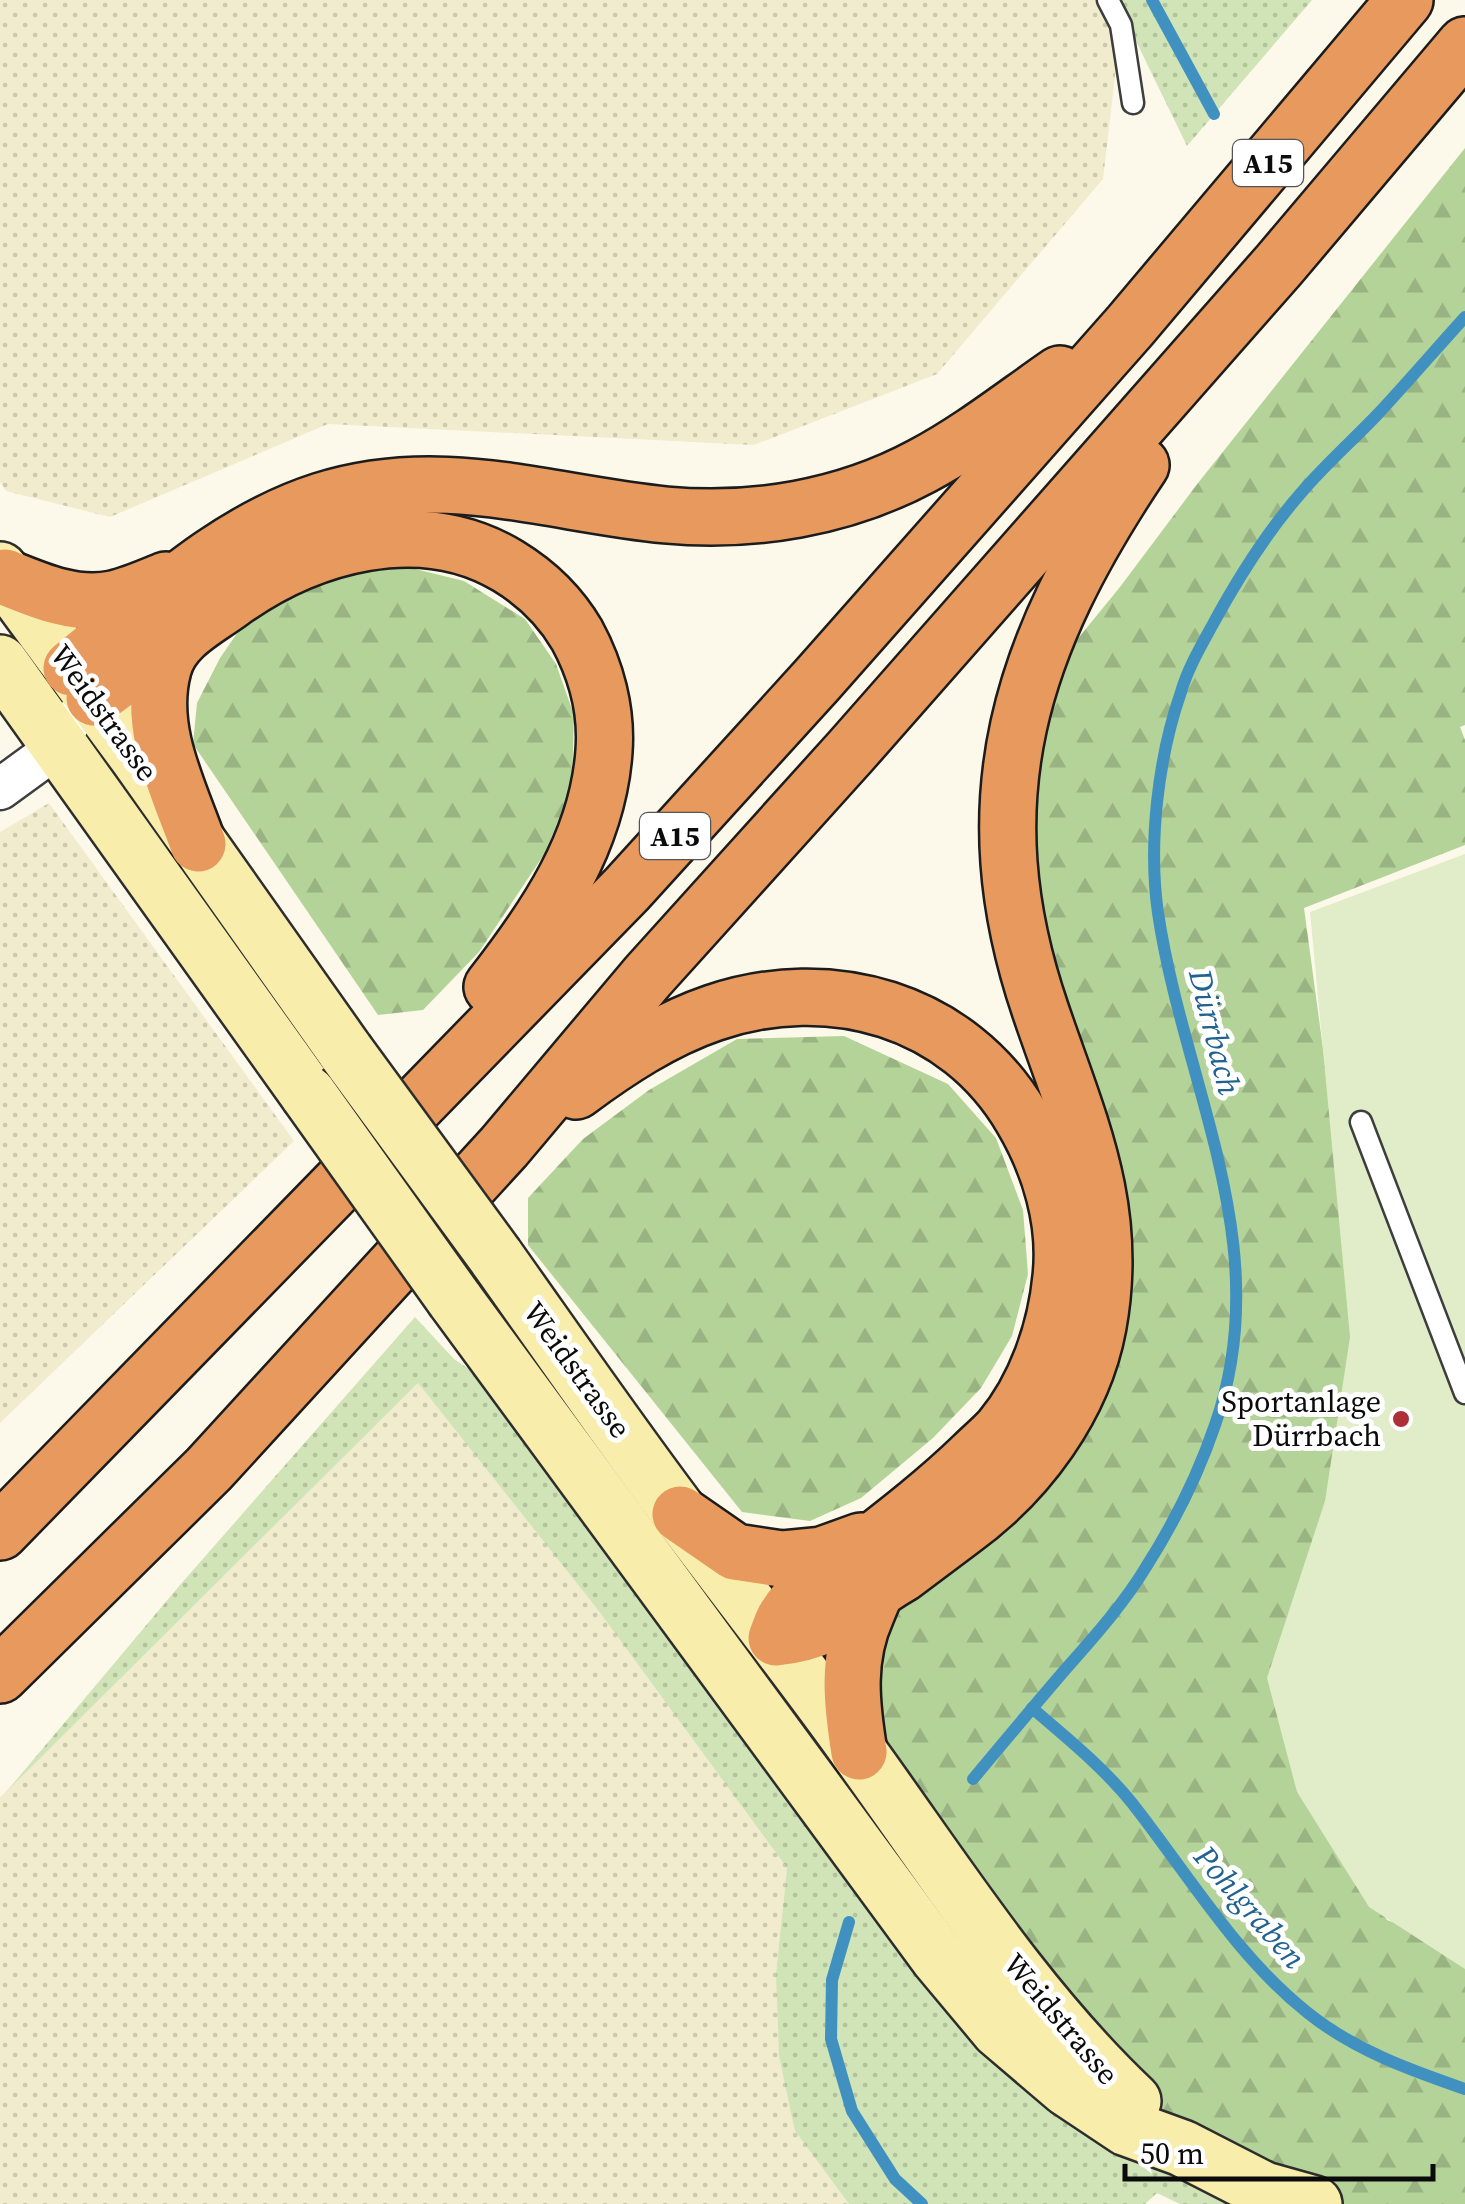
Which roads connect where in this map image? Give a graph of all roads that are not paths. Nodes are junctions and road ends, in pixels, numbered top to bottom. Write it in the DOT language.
graph roads {
  1 [pos="1108,0"];
  2 [pos="1405,0"];
  3 [pos="1465,45"];
  4 [pos="1133,103"];
  5 [pos="1278,266"];
  6 [pos="1130,326"];
  7 [pos="187,572"];
  8 [pos="3,574"];
  9 [pos="0,632"];
  10 [pos="180,638"];
  11 [pos="47,699"];
  12 [pos="0,790"];
  13 [pos="198,844"];
  14 [pos="1361,1122"];
  15 [pos="504,1147"];
  16 [pos="334,1188"];
  17 [pos="1465,1393"];
  18 [pos="680,1514"];
  19 [pos="887,1530"];
  20 [pos="0,1532"];
  21 [pos="636,1544"];
  22 [pos="876,1592"];
  23 [pos="776,1638"];
  24 [pos="0,1675"];
  25 [pos="785,1748"];
  26 [pos="859,1752"];
  27 [pos="1182,2148"];
  28 [pos="1314,2204"];
  1 -- 4 [label="lane"];
  2 -- 6 [label="highway, A15"];
  3 -- 5 [label="highway, A15"];
  5 -- 15 [label="highway, A15"];
  5 -- 22 [label="highway"];
  6 -- 7 [label="highway"];
  6 -- 16 [label="highway, A15"];
  7 -- 8 [label="highway"];
  7 -- 11 [label="highway"];
  8 -- 11 [label="main road, Weidstrasse"];
  9 -- 11 [label="main road"];
  10 -- 11 [label="highway"];
  10 -- 13 [label="highway"];
  10 -- 16 [label="highway"];
  11 -- 12 [label="street"];
  11 -- 13 [label="main road, Weidstrasse"];
  11 -- 21 [label="main road, Weidstrasse, bridge"];
  13 -- 18 [label="main road, Weidstrasse, bridge"];
  14 -- 17 [label="lane"];
  15 -- 19 [label="highway"];
  15 -- 24 [label="highway, A15"];
  16 -- 20 [label="highway, A15"];
  18 -- 19 [label="highway"];
  18 -- 23 [label="main road, Weidstrasse"];
  19 -- 23 [label="highway"];
  21 -- 23 [label="main road"];
  21 -- 25 [label="main road, Weidstrasse"];
  22 -- 23 [label="highway"];
  22 -- 26 [label="highway"];
  23 -- 25 [label="main road"];
  23 -- 26 [label="main road, Weidstrasse"];
  25 -- 27 [label="main road, Weidstrasse"];
  26 -- 27 [label="main road, Weidstrasse"];
  27 -- 28 [label="main road, Weidstrasse"];
}
